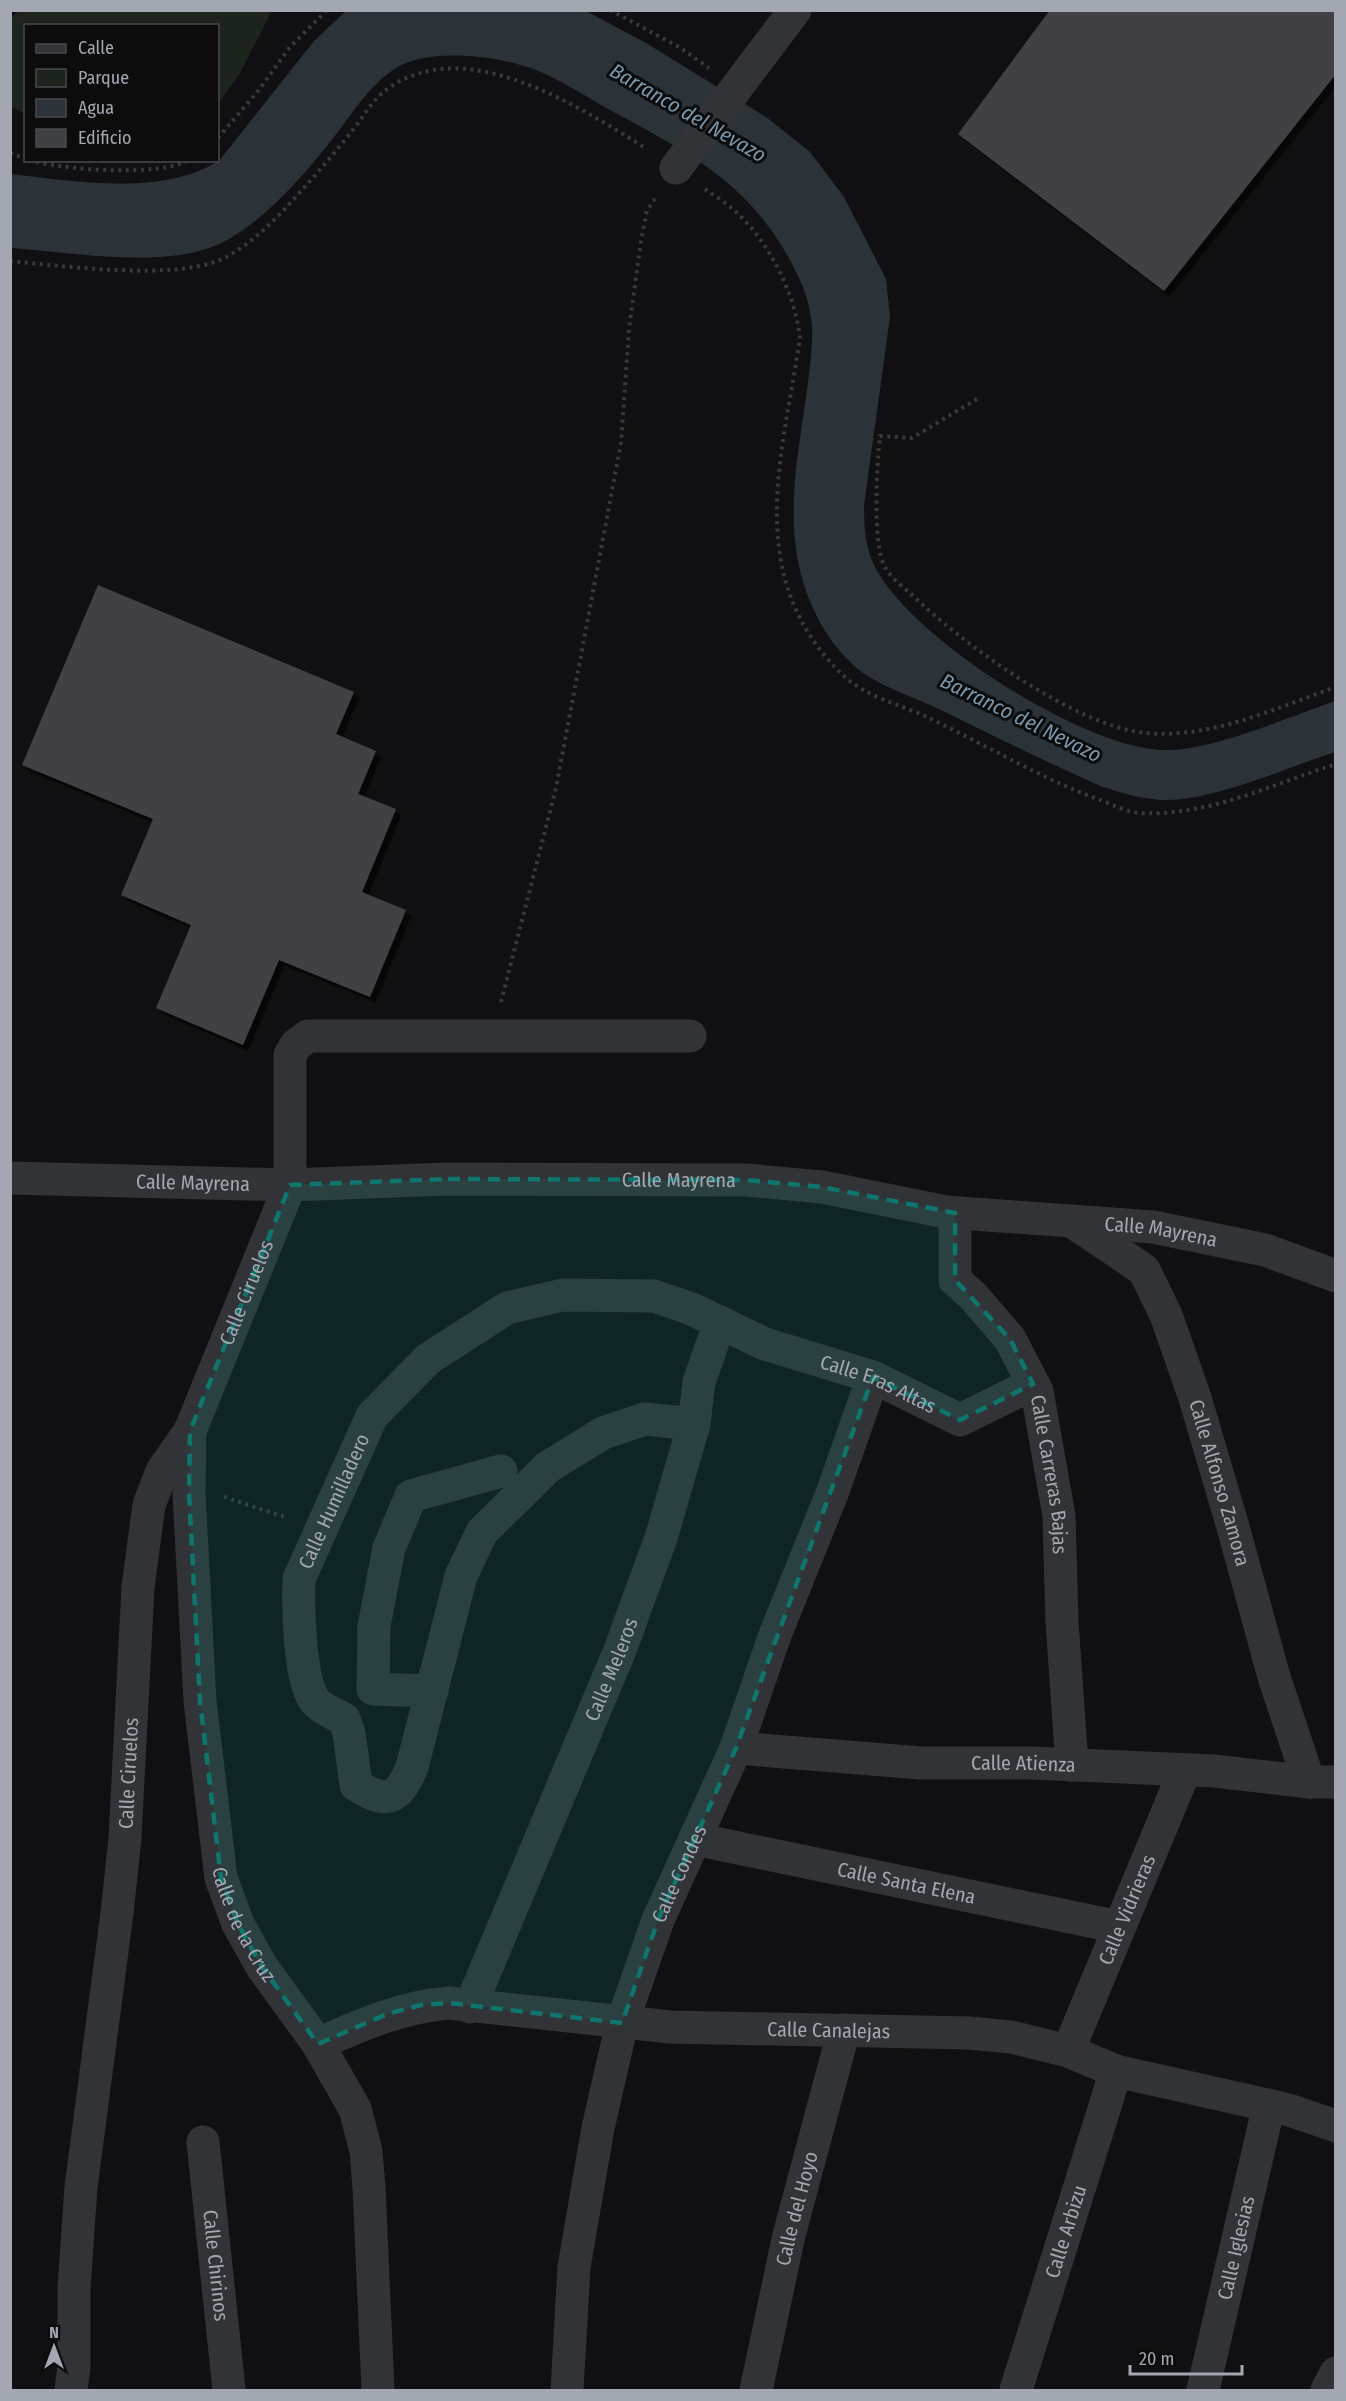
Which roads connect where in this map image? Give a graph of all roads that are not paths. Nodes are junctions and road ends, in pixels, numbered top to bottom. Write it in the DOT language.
graph roads {
  1 [pos="795,10"];
  2 [pos="676,168"];
  3 [pos="690,1036"];
  4 [pos="10,1178"];
  5 [pos="290,1185"];
  6 [pos="955,1213"];
  7 [pos="1073,1222"];
  8 [pos="1335,1276"];
  9 [pos="720,1322"];
  10 [pos="873,1377"];
  11 [pos="1033,1384"];
  12 [pos="694,1424"];
  13 [pos="190,1431"];
  14 [pos="501,1471"];
  15 [pos="157,1482"];
  16 [pos="189,1493"];
  17 [pos="432,1691"];
  18 [pos="736,1748"];
  19 [pos="1072,1765"];
  20 [pos="1185,1770"];
  21 [pos="1322,1782"];
  22 [pos="695,1839"];
  23 [pos="1119,1927"];
  24 [pos="470,2007"];
  25 [pos="622,2024"];
  26 [pos="844,2030"];
  27 [pos="318,2044"];
  28 [pos="1068,2051"];
  29 [pos="1116,2072"];
  30 [pos="1269,2105"];
  31 [pos="1335,2126"];
  32 [pos="202,2142"];
  33 [pos="1335,2373"];
  34 [pos="71,2391"];
  35 [pos="229,2391"];
  36 [pos="378,2391"];
  37 [pos="567,2391"];
  38 [pos="756,2391"];
  39 [pos="1016,2391"];
  40 [pos="1203,2391"];
  41 [pos="1327,2391"];
  1 -- 2 [label="street"];
  3 -- 5 [label="street"];
  4 -- 5 [label="street, Calle Mayrena"];
  5 -- 6 [label="street, Calle Mayrena"];
  5 -- 13 [label="street, Calle Ciruelos"];
  6 -- 7 [label="street, Calle Mayrena"];
  6 -- 11 [label="street, Calle Carreras Bajas"];
  7 -- 8 [label="street, Calle Mayrena"];
  7 -- 21 [label="street, Calle Alfonso Zamora"];
  9 -- 10 [label="street, Calle Eras Altas"];
  9 -- 12 [label="street, Calle Meleros"];
  9 -- 17 [label="street, Calle Humilladero"];
  10 -- 11 [label="street, Calle Eras Altas"];
  10 -- 18 [label="street, Calle Condes"];
  11 -- 19 [label="street, Calle Carreras Bajas"];
  12 -- 17 [label="street, Calle Humilladero"];
  12 -- 24 [label="street, Calle Meleros"];
  13 -- 15 [label="street, Calle Ciruelos"];
  13 -- 16 [label="street, Calle de la Cruz"];
  14 -- 17 [label="street"];
  15 -- 16 [label="street"];
  15 -- 34 [label="street, Calle Ciruelos"];
  16 -- 27 [label="street, Calle de la Cruz"];
  18 -- 19 [label="street, Calle Atienza"];
  18 -- 22 [label="street, Calle Condes"];
  19 -- 20 [label="street, Calle Atienza"];
  20 -- 21 [label="street, Calle Atienza"];
  20 -- 23 [label="street, Calle Vidrieras"];
  22 -- 23 [label="street, Calle Santa Elena"];
  22 -- 25 [label="street, Calle Condes"];
  23 -- 28 [label="street, Calle Vidrieras"];
  24 -- 25 [label="street, Calle Canalejas"];
  24 -- 27 [label="street, Calle Canalejas"];
  25 -- 26 [label="street, Calle Canalejas"];
  25 -- 37 [label="street, Calle Condes"];
  26 -- 28 [label="street, Calle Canalejas"];
  26 -- 38 [label="street, Calle del Hoyo"];
  27 -- 36 [label="street, Calle de la Cruz"];
  28 -- 29 [label="street, Calle Canalejas"];
  29 -- 30 [label="street, Calle Canalejas"];
  29 -- 39 [label="street, Calle Arbizu"];
  30 -- 31 [label="street, Calle Canalejas"];
  30 -- 40 [label="street, Calle Iglesias"];
  32 -- 35 [label="street, Calle Chirinos"];
  33 -- 41 [label="street"];
}
